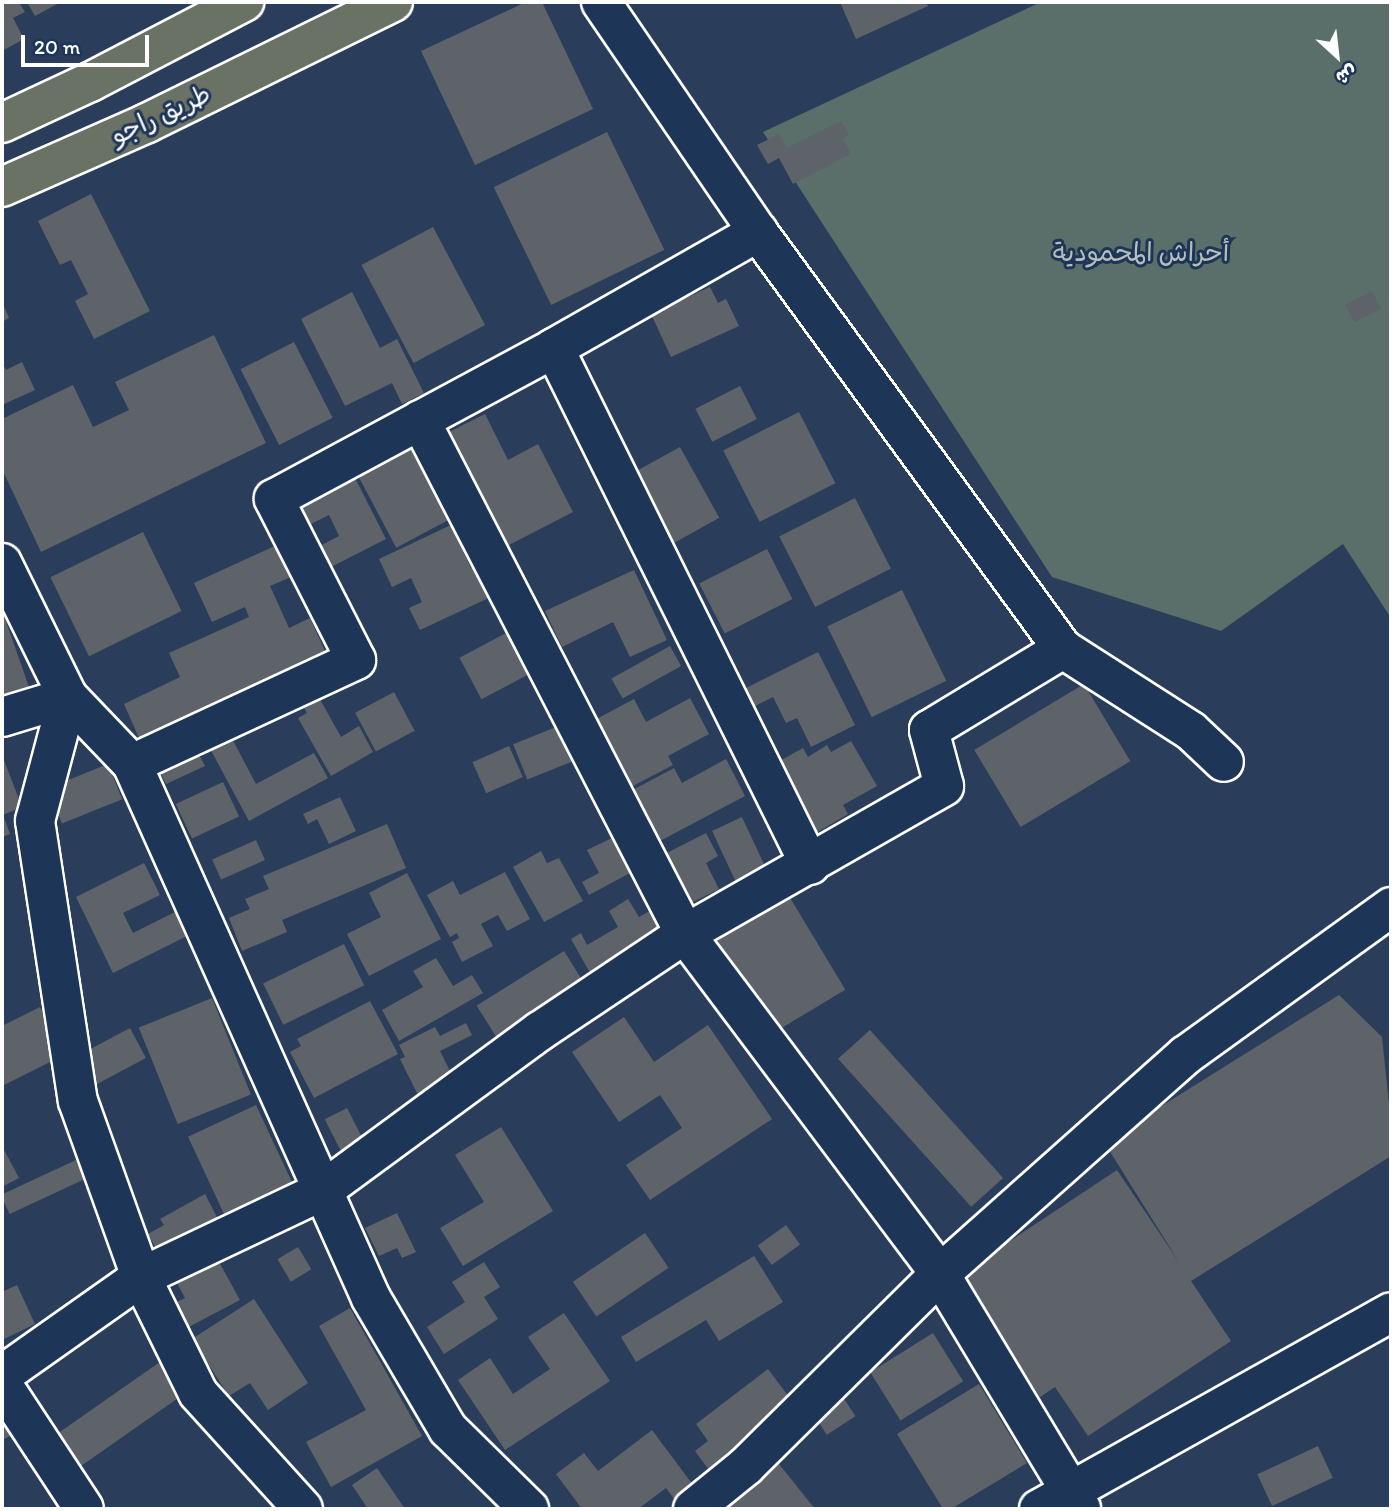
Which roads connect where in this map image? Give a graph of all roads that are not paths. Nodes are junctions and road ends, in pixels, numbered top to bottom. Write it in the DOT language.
graph roads {
  1 [pos="244,2"];
  2 [pos="393,2"];
  3 [pos="600,2"];
  4 [pos="2,123"];
  5 [pos="2,187"];
  6 [pos="758,232"];
  7 [pos="554,348"];
  8 [pos="420,420"];
  9 [pos="2,563"];
  10 [pos="1063,649"];
  11 [pos="68,697"];
  12 [pos="2,717"];
  13 [pos="1224,762"];
  14 [pos="132,764"];
  15 [pos="810,864"];
  16 [pos="1391,907"];
  17 [pos="685,934"];
  18 [pos="322,1191"];
  19 [pos="940,1273"];
  20 [pos="141,1277"];
  21 [pos="1391,1312"];
  22 [pos="2,1375"];
  23 [pos="2,1384"];
  24 [pos="1064,1503"];
  25 [pos="84,1509"];
  26 [pos="303,1509"];
  27 [pos="529,1509"];
  28 [pos="693,1509"];
  1 -- 4 [label="main road"];
  2 -- 5 [label="main road, طريق راجو"];
  3 -- 6 [label="street"];
  6 -- 7 [label="street"];
  6 -- 10 [label="street"];
  7 -- 8 [label="street"];
  7 -- 15 [label="street"];
  8 -- 14 [label="street"];
  8 -- 17 [label="street"];
  9 -- 11 [label="street"];
  10 -- 13 [label="street"];
  10 -- 15 [label="street"];
  11 -- 12 [label="street"];
  11 -- 14 [label="street"];
  11 -- 20 [label="street"];
  14 -- 18 [label="street"];
  15 -- 17 [label="street"];
  16 -- 19 [label="street"];
  17 -- 18 [label="street"];
  17 -- 19 [label="street"];
  18 -- 20 [label="street"];
  18 -- 27 [label="street"];
  19 -- 24 [label="street"];
  19 -- 28 [label="street"];
  20 -- 22 [label="street"];
  20 -- 26 [label="street"];
  21 -- 24 [label="street"];
  23 -- 25 [label="street"];
}
